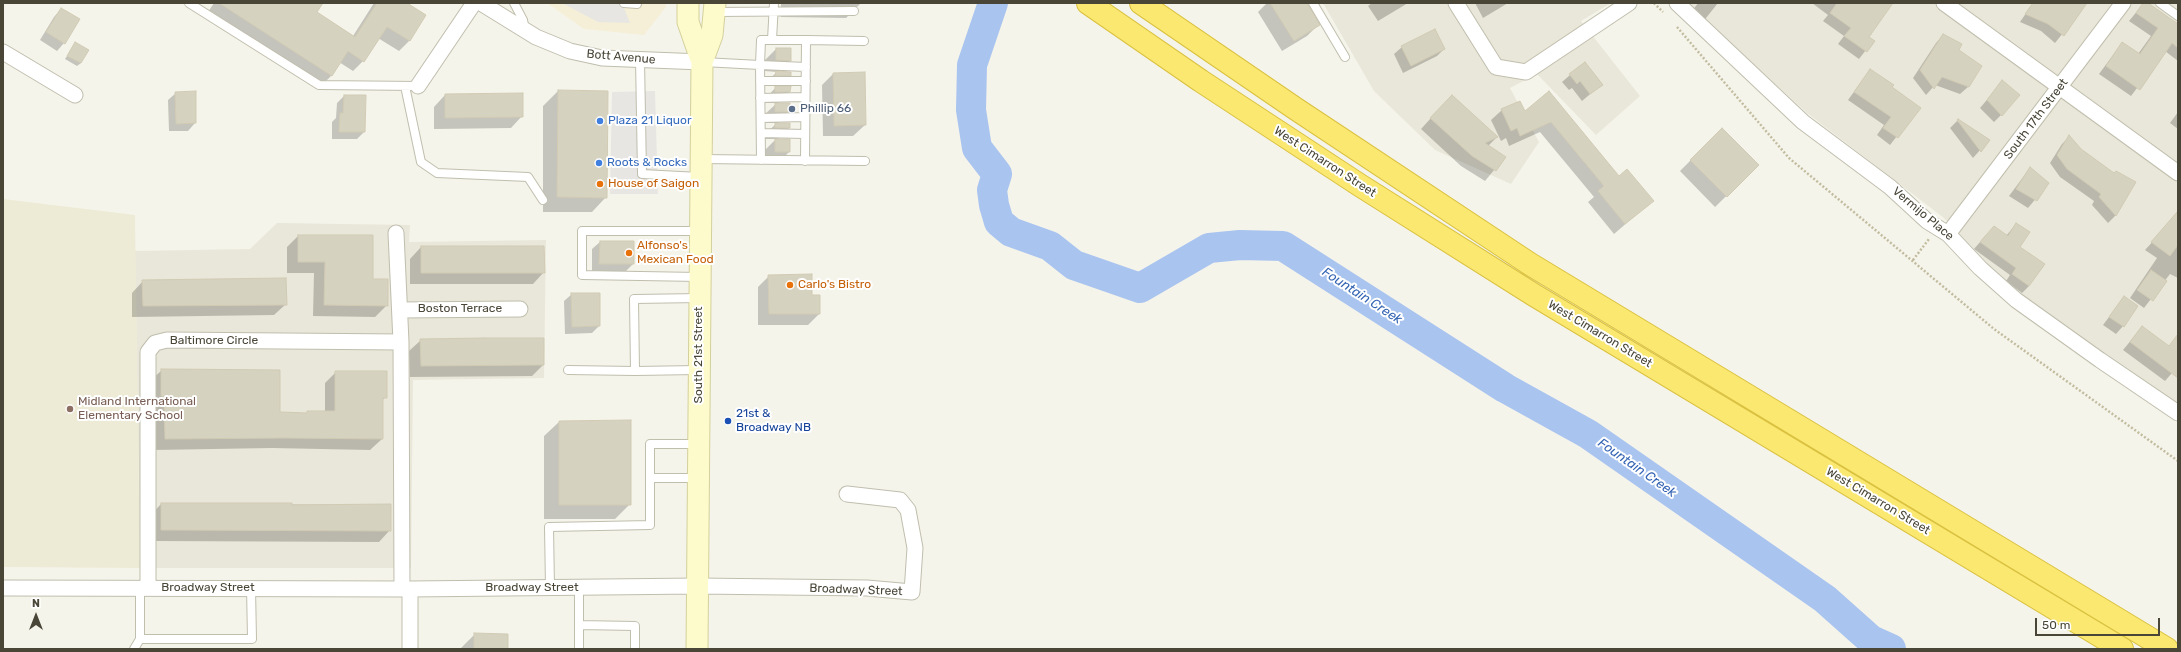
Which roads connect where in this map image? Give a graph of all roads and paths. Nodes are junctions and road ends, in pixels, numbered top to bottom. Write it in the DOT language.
graph roads {
  1 [pos="189,3"];
  2 [pos="474,3"];
  3 [pos="481,3"];
  4 [pos="514,3"];
  5 [pos="624,3"];
  6 [pos="688,3"];
  7 [pos="1088,3"];
  8 [pos="1141,3"];
  9 [pos="1313,3"];
  10 [pos="1456,3"];
  11 [pos="1629,3"];
  12 [pos="1654,3"];
  13 [pos="1677,3"];
  14 [pos="1944,3"];
  15 [pos="2122,3"];
  16 [pos="2160,3"];
  17 [pos="637,4"];
  18 [pos="715,7"];
  19 [pos="774,7"];
  20 [pos="854,11"];
  21 [pos="1664,13"];
  22 [pos="2178,16"];
  23 [pos="1673,23"];
  24 [pos="525,30"];
  25 [pos="772,40"];
  26 [pos="806,40"];
  27 [pos="864,41"];
  28 [pos="3,52"];
  29 [pos="1345,57"];
  30 [pos="640,59"];
  31 [pos="702,62"];
  32 [pos="760,65"];
  33 [pos="806,67"];
  34 [pos="760,81"];
  35 [pos="806,81"];
  36 [pos="411,86"];
  37 [pos="2061,87"];
  38 [pos="75,95"];
  39 [pos="806,97"];
  40 [pos="760,98"];
  41 [pos="805,117"];
  42 [pos="761,118"];
  43 [pos="761,133"];
  44 [pos="805,134"];
  45 [pos="761,160"];
  46 [pos="805,161"];
  47 [pos="865,161"];
  48 [pos="701,168"];
  49 [pos="2178,173"];
  50 [pos="543,200"];
  51 [pos="700,231"];
  52 [pos="1943,231"];
  53 [pos="396,234"];
  54 [pos="1913,260"];
  55 [pos="700,277"];
  56 [pos="700,298"];
  57 [pos="520,309"];
  58 [pos="400,310"];
  59 [pos="401,342"];
  60 [pos="568,370"];
  61 [pos="699,370"];
  62 [pos="635,371"];
  63 [pos="2178,413"];
  64 [pos="699,444"];
  65 [pos="2178,461"];
  66 [pos="650,478"];
  67 [pos="699,478"];
  68 [pos="847,494"];
  69 [pos="698,586"];
  70 [pos="580,587"];
  71 [pos="3,588"];
  72 [pos="144,588"];
  73 [pos="251,588"];
  74 [pos="550,588"];
  75 [pos="406,589"];
  76 [pos="580,625"];
  77 [pos="140,639"];
  78 [pos="134,649"];
  79 [pos="410,649"];
  80 [pos="579,649"];
  81 [pos="635,649"];
  82 [pos="697,649"];
  83 [pos="2122,649"];
  84 [pos="2167,649"];
  1 -- 36 [label="lane"];
  2 -- 36 [label="street"];
  3 -- 24 [label="street, Bott Avenue"];
  4 -- 24 [label="lane"];
  5 -- 17 [label="lane"];
  6 -- 31 [label="main road, South 21st Street"];
  7 -- 83 [label="highway, West Cimarron Street"];
  8 -- 84 [label="highway, West Cimarron Street"];
  9 -- 29 [label="lane"];
  10 -- 11 [label="street"];
  12 -- 21 [label="path"];
  13 -- 52 [label="street, Vermijo Place"];
  14 -- 37 [label="street"];
  15 -- 37 [label="street, South 17th Street"];
  16 -- 22 [label="lane"];
  18 -- 19 [label="lane"];
  18 -- 31 [label="main road, South 21st Street"];
  19 -- 20 [label="lane"];
  19 -- 25 [label="lane"];
  23 -- 54 [label="path"];
  24 -- 30 [label="street, Bott Avenue"];
  25 -- 26 [label="lane"];
  25 -- 32 [label="lane"];
  26 -- 27 [label="lane"];
  26 -- 33 [label="lane"];
  28 -- 38 [label="street"];
  30 -- 31 [label="street, Bott Avenue"];
  30 -- 48 [label="lane"];
  31 -- 32 [label="lane"];
  31 -- 48 [label="main road, South 21st Street"];
  32 -- 33 [label="lane"];
  32 -- 34 [label="lane"];
  33 -- 35 [label="lane"];
  34 -- 35 [label="lane"];
  34 -- 40 [label="lane"];
  35 -- 39 [label="lane"];
  36 -- 50 [label="lane"];
  37 -- 49 [label="street"];
  37 -- 52 [label="street, South 17th Street"];
  39 -- 40 [label="lane"];
  39 -- 41 [label="lane"];
  40 -- 42 [label="lane"];
  41 -- 42 [label="lane"];
  41 -- 44 [label="lane"];
  42 -- 43 [label="lane"];
  43 -- 44 [label="lane"];
  43 -- 45 [label="lane"];
  44 -- 46 [label="lane"];
  45 -- 46 [label="lane"];
  45 -- 48 [label="lane"];
  46 -- 47 [label="lane"];
  48 -- 51 [label="main road, South 21st Street"];
  51 -- 55 [label="main road, South 21st Street"];
  51 -- 55 [label="lane"];
  52 -- 54 [label="path"];
  52 -- 63 [label="street, Vermijo Place"];
  53 -- 58 [label="street"];
  54 -- 65 [label="path"];
  55 -- 56 [label="main road, South 21st Street"];
  56 -- 61 [label="main road, South 21st Street"];
  56 -- 62 [label="lane"];
  57 -- 58 [label="street, Boston Terrace"];
  58 -- 59 [label="street"];
  59 -- 72 [label="street, Baltimore Circle"];
  59 -- 75 [label="street"];
  60 -- 62 [label="lane"];
  61 -- 62 [label="lane"];
  61 -- 64 [label="main road, South 21st Street"];
  64 -- 66 [label="lane"];
  64 -- 67 [label="main road, South 21st Street"];
  66 -- 67 [label="lane"];
  66 -- 74 [label="lane"];
  67 -- 69 [label="main road, South 21st Street"];
  68 -- 69 [label="street, Broadway Street"];
  69 -- 70 [label="street, Broadway Street"];
  69 -- 82 [label="main road, South 21st Street"];
  70 -- 74 [label="street, Broadway Street"];
  70 -- 76 [label="lane"];
  71 -- 72 [label="street, Broadway Street"];
  72 -- 73 [label="street, Broadway Street"];
  72 -- 77 [label="lane"];
  73 -- 75 [label="street, Broadway Street"];
  73 -- 77 [label="lane"];
  74 -- 75 [label="street, Broadway Street"];
  75 -- 79 [label="street"];
  76 -- 80 [label="lane"];
  76 -- 81 [label="lane"];
  77 -- 78 [label="lane"];
}
